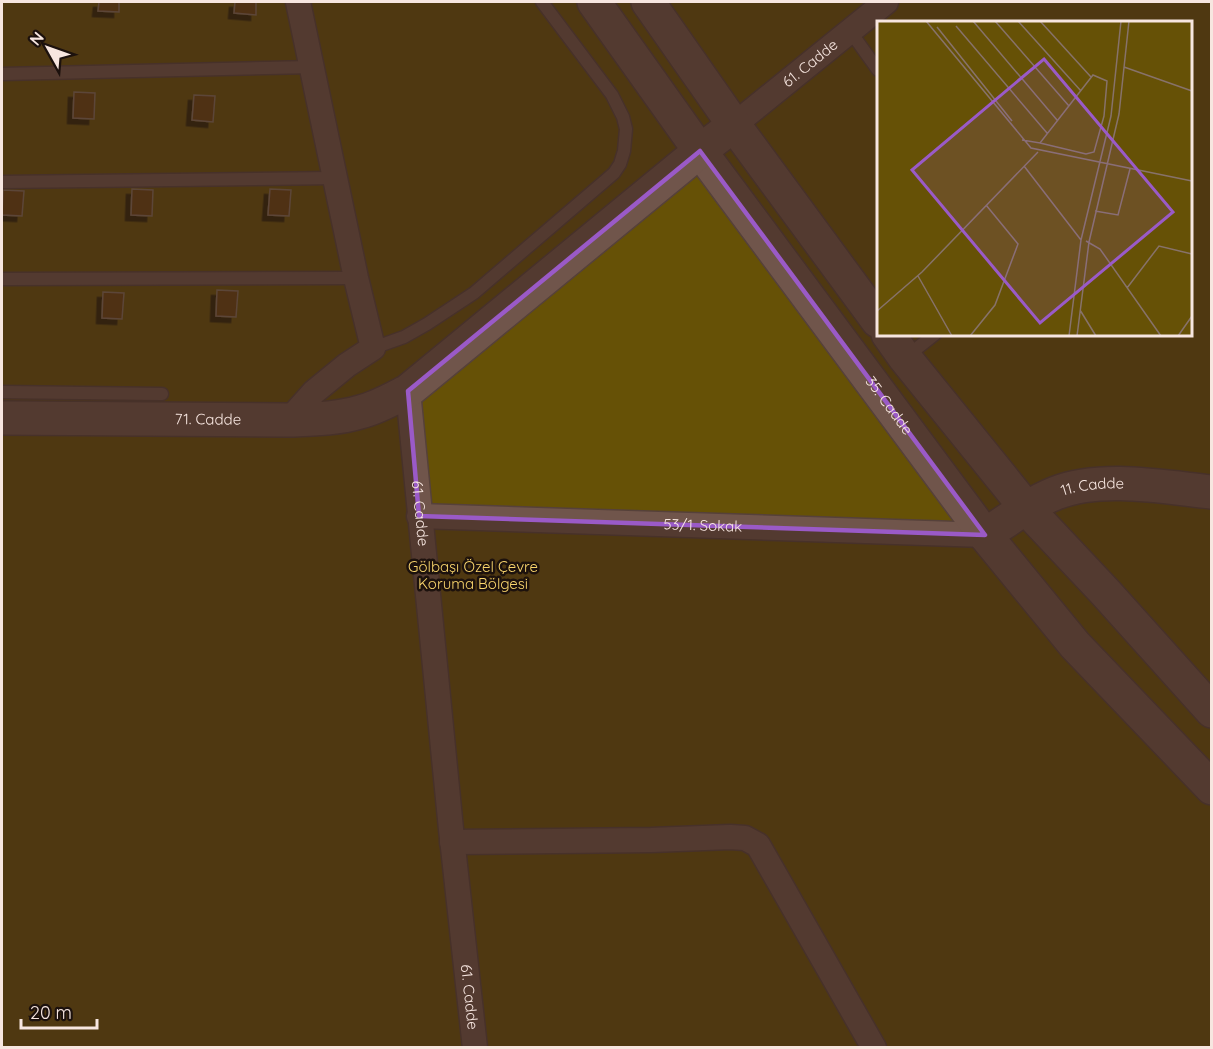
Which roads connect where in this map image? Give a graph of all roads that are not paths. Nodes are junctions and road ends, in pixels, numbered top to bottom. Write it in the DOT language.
graph roads {
  1 [pos="298,2"];
  2 [pos="542,2"];
  3 [pos="594,2"];
  4 [pos="648,2"];
  5 [pos="886,2"];
  6 [pos="850,31"];
  7 [pos="312,67"];
  8 [pos="877,67"];
  9 [pos="2,74"];
  10 [pos="734,125"];
  11 [pos="700,151"];
  12 [pos="335,178"];
  13 [pos="2,182"];
  14 [pos="356,278"];
  15 [pos="2,279"];
  16 [pos="877,318"];
  17 [pos="929,336"];
  18 [pos="897,346"];
  19 [pos="373,348"];
  20 [pos="408,391"];
  21 [pos="2,392"];
  22 [pos="162,394"];
  23 [pos="2,418"];
  24 [pos="289,420"];
  25 [pos="1212,492"];
  26 [pos="1027,509"];
  27 [pos="419,516"];
  28 [pos="985,535"];
  29 [pos="1212,711"];
  30 [pos="1212,788"];
  31 [pos="452,842"];
  32 [pos="476,1047"];
  33 [pos="874,1047"];
  1 -- 7 [label="street"];
  2 -- 19 [label="lane"];
  3 -- 11 [label="street, 35. Cadde"];
  4 -- 10 [label="street"];
  5 -- 6 [label="street, 61. Cadde"];
  6 -- 8 [label="lane"];
  6 -- 10 [label="street, 61. Cadde"];
  7 -- 9 [label="lane"];
  7 -- 12 [label="street"];
  10 -- 11 [label="street"];
  10 -- 16 [label="street"];
  11 -- 20 [label="street"];
  11 -- 28 [label="street, 35. Cadde"];
  12 -- 13 [label="lane"];
  12 -- 14 [label="street"];
  14 -- 15 [label="lane"];
  14 -- 19 [label="street"];
  17 -- 18 [label="lane"];
  18 -- 26 [label="street"];
  19 -- 24 [label="street"];
  20 -- 24 [label="street, 71. Cadde"];
  20 -- 27 [label="street, 61. Cadde"];
  21 -- 22 [label="lane"];
  23 -- 24 [label="street, 71. Cadde"];
  25 -- 26 [label="street, 11. Cadde"];
  26 -- 28 [label="street, 11. Cadde"];
  26 -- 29 [label="street"];
  27 -- 28 [label="street, 53/1. Sokak"];
  27 -- 31 [label="street, 61. Cadde"];
  28 -- 30 [label="street, 35. Cadde"];
  31 -- 32 [label="street, 61. Cadde"];
  31 -- 33 [label="street"];
}
